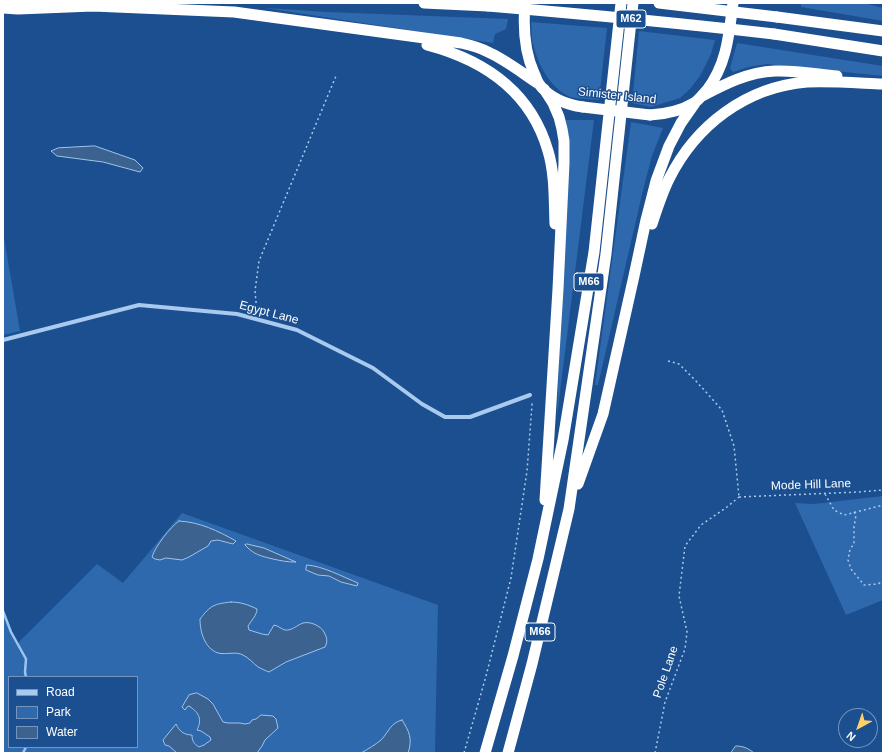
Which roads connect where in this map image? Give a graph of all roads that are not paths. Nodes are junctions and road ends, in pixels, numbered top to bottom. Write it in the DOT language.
graph roads {
  1 [pos="424,3"];
  2 [pos="525,3"];
  3 [pos="621,3"];
  4 [pos="633,3"];
  5 [pos="658,3"];
  6 [pos="733,3"];
  7 [pos="3,8"];
  8 [pos="376,31"];
  9 [pos="883,31"];
  10 [pos="883,51"];
  11 [pos="883,81"];
  12 [pos="883,84"];
  13 [pos="541,86"];
  14 [pos="698,99"];
  15 [pos="634,276"];
  16 [pos="558,289"];
  17 [pos="3,340"];
  18 [pos="530,395"];
  19 [pos="569,509"];
  20 [pos="538,559"];
  21 [pos="485,753"];
  22 [pos="508,753"];
  1 -- 10 [label="highway, M62, bridge"];
  2 -- 13 [label="highway"];
  3 -- 20 [label="highway, M66"];
  4 -- 19 [label="highway, M66"];
  5 -- 9 [label="highway, M62, bridge"];
  6 -- 14 [label="highway, Simister Island"];
  7 -- 8 [label="highway"];
  8 -- 13 [label="highway, Simister Island"];
  8 -- 16 [label="highway"];
  11 -- 14 [label="highway"];
  12 -- 15 [label="highway"];
  13 -- 14 [label="highway, Simister Island, bridge"];
  13 -- 16 [label="highway"];
  14 -- 15 [label="highway"];
  15 -- 19 [label="highway, M66"];
  16 -- 20 [label="highway"];
  17 -- 18 [label="street, Egypt Lane"];
  19 -- 22 [label="highway, M66"];
  20 -- 21 [label="highway, M66"];
}
